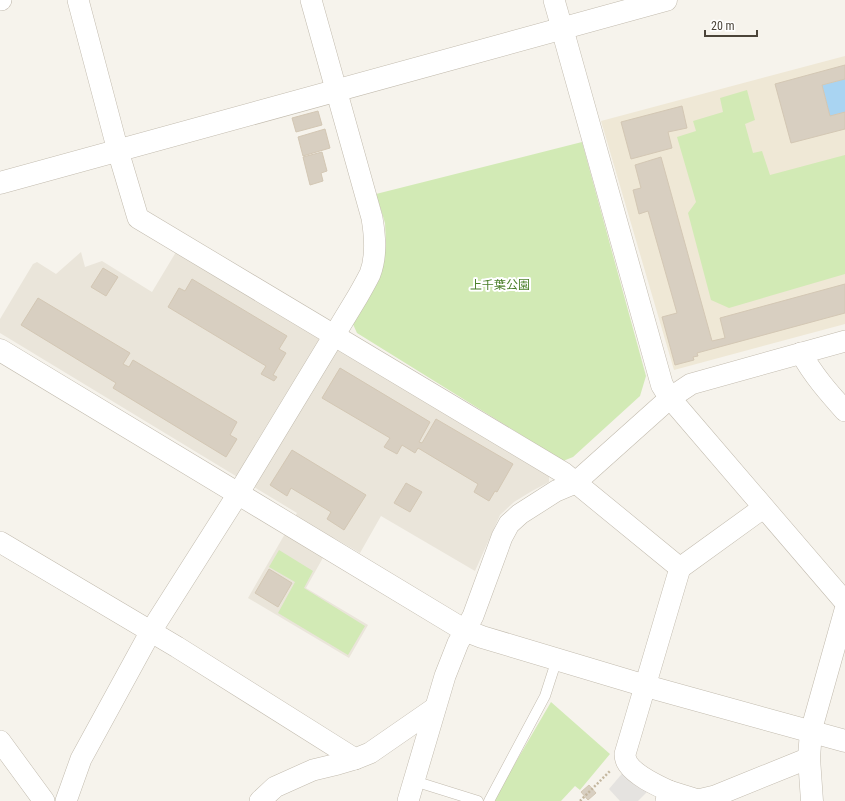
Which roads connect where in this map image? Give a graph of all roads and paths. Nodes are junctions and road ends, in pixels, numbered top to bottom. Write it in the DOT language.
graph roads {
  1 [pos="78,0"];
  2 [pos="311,0"];
  3 [pos="554,0"];
  4 [pos="666,0"];
  5 [pos="562,28"];
  6 [pos="336,91"];
  7 [pos="118,151"];
  8 [pos="0,184"];
  9 [pos="334,336"];
  10 [pos="845,341"];
  11 [pos="0,350"];
  12 [pos="801,353"];
  13 [pos="670,398"];
  14 [pos="845,411"];
  15 [pos="575,483"];
  16 [pos="238,494"];
  17 [pos="764,508"];
  18 [pos="0,542"];
  19 [pos="680,568"];
  20 [pos="845,602"];
  21 [pos="845,610"];
  22 [pos="464,630"];
  23 [pos="151,631"];
  24 [pos="557,659"];
  25 [pos="646,686"];
  26 [pos="435,708"];
  27 [pos="811,731"];
  28 [pos="0,741"];
  29 [pos="845,741"];
  30 [pos="809,758"];
  31 [pos="355,759"];
  32 [pos="613,768"];
  33 [pos="414,781"];
  34 [pos="668,796"];
  35 [pos="44,801"];
  36 [pos="66,801"];
  37 [pos="260,801"];
  38 [pos="408,801"];
  39 [pos="478,801"];
  40 [pos="488,801"];
  41 [pos="580,801"];
  42 [pos="812,801"];
  1 -- 7 [label="street"];
  2 -- 6 [label="street"];
  3 -- 5 [label="street"];
  4 -- 5 [label="street"];
  5 -- 6 [label="street"];
  5 -- 13 [label="street"];
  6 -- 7 [label="street"];
  6 -- 9 [label="street"];
  7 -- 8 [label="street"];
  7 -- 9 [label="street"];
  9 -- 15 [label="street"];
  9 -- 16 [label="street"];
  10 -- 12 [label="street"];
  11 -- 16 [label="street"];
  12 -- 13 [label="street"];
  12 -- 14 [label="street"];
  13 -- 15 [label="street"];
  13 -- 17 [label="street"];
  15 -- 19 [label="street"];
  15 -- 22 [label="street"];
  16 -- 22 [label="street"];
  16 -- 23 [label="street"];
  17 -- 19 [label="street"];
  17 -- 20 [label="street"];
  18 -- 23 [label="street"];
  19 -- 25 [label="street"];
  21 -- 27 [label="street"];
  22 -- 24 [label="street"];
  22 -- 26 [label="street"];
  23 -- 31 [label="street"];
  23 -- 36 [label="street"];
  24 -- 25 [label="street"];
  24 -- 40 [label="lane"];
  25 -- 27 [label="street"];
  25 -- 34 [label="street"];
  26 -- 31 [label="street"];
  26 -- 33 [label="street"];
  27 -- 29 [label="street"];
  27 -- 30 [label="street"];
  28 -- 35 [label="street"];
  30 -- 34 [label="street"];
  30 -- 42 [label="street"];
  31 -- 37 [label="street"];
  32 -- 41 [label="path"];
  33 -- 38 [label="street"];
  33 -- 39 [label="lane"];
}
